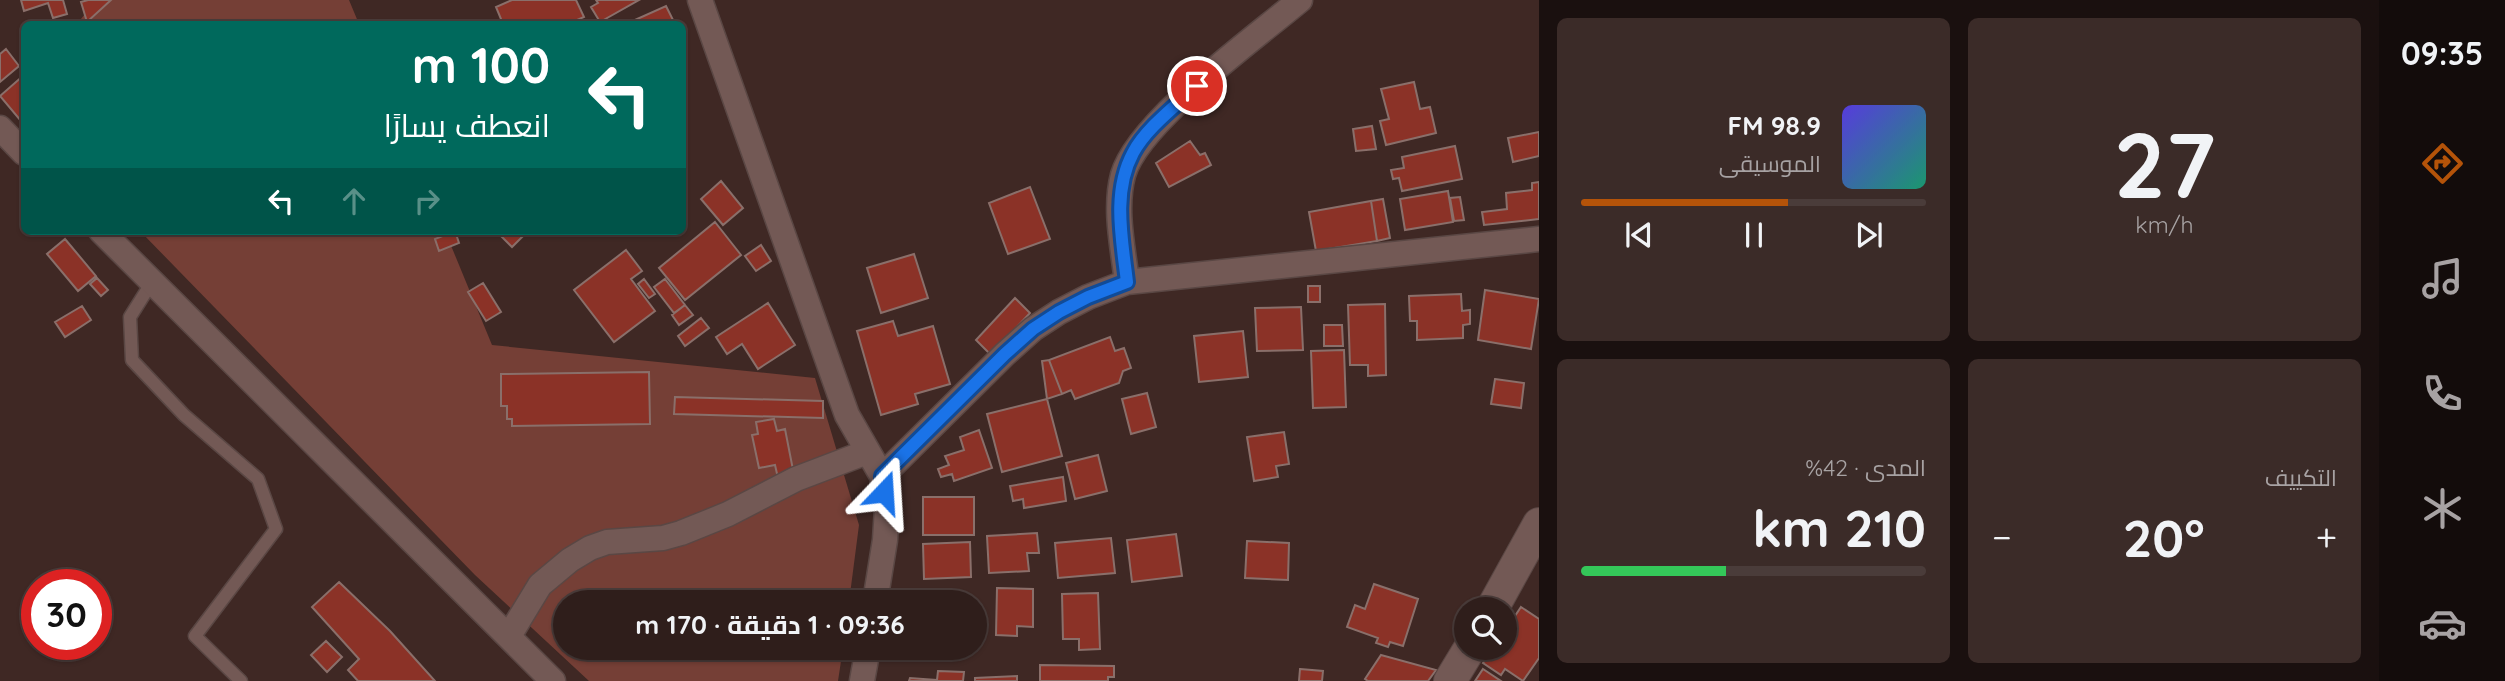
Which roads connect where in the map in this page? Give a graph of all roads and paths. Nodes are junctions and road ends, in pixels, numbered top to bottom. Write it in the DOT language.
graph roads {
  1 [pos="700,0"];
  2 [pos="1300,0"];
  3 [pos="0,128"];
  4 [pos="21,150"];
  5 [pos="105,235"];
  6 [pos="1539,239"];
  7 [pos="152,282"];
  8 [pos="1127,282"];
  9 [pos="867,452"];
  10 [pos="882,476"];
  11 [pos="1539,524"];
  12 [pos="877,590"];
  13 [pos="1499,597"];
  14 [pos="509,636"];
  15 [pos="866,660"];
  16 [pos="1463,660"];
  17 [pos="241,681"];
  18 [pos="553,681"];
  19 [pos="862,681"];
  20 [pos="1450,681"];
  1 -- 9 [label="street"];
  2 -- 8 [label="street"];
  3 -- 4 [label="street"];
  5 -- 7 [label="street"];
  6 -- 8 [label="street"];
  7 -- 14 [label="street"];
  7 -- 17 [label="lane"];
  8 -- 10 [label="street"];
  9 -- 10 [label="street"];
  9 -- 14 [label="street"];
  10 -- 12 [label="street"];
  11 -- 13 [label="street"];
  14 -- 18 [label="street"];
  15 -- 19 [label="street"];
  16 -- 20 [label="street"];
}
